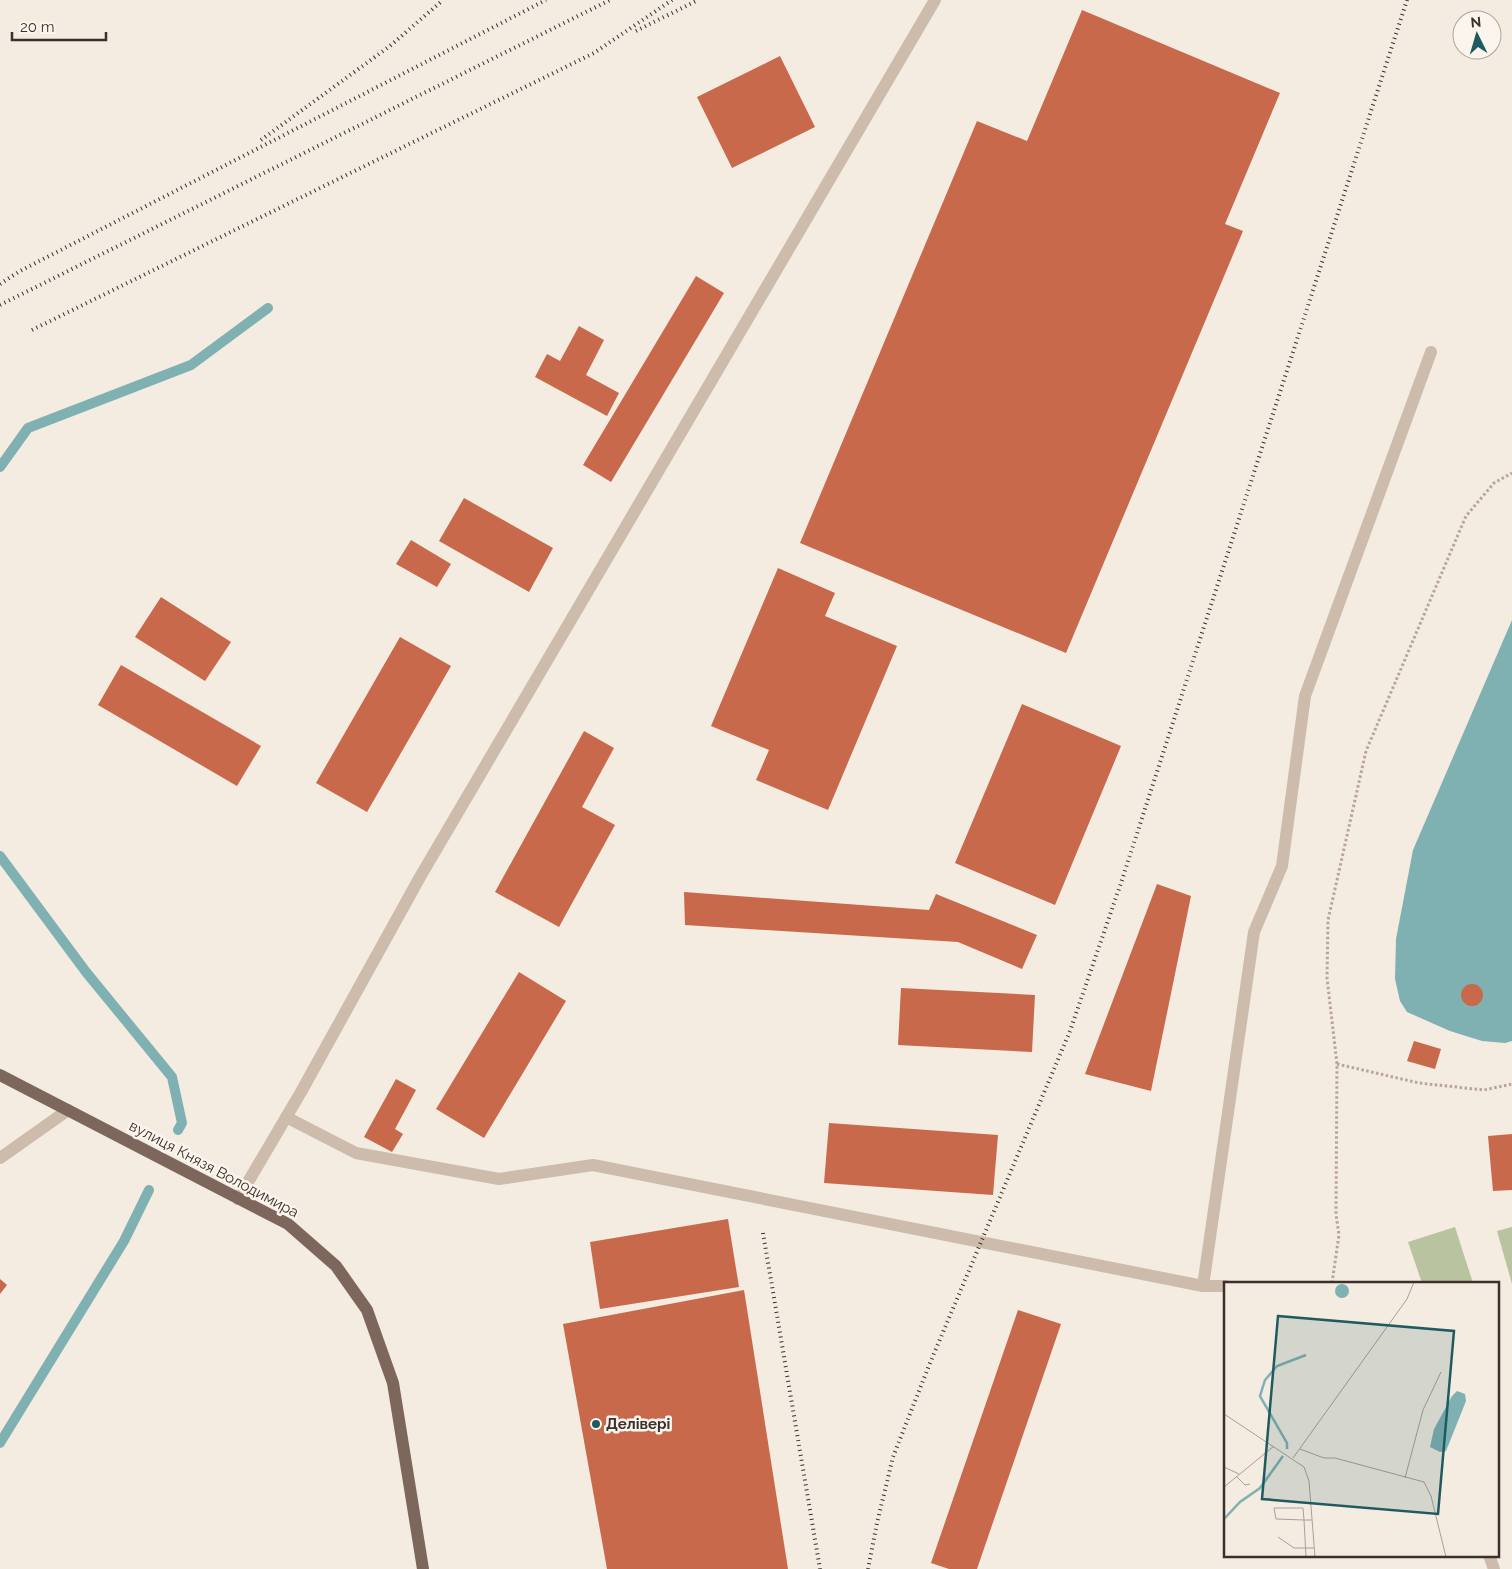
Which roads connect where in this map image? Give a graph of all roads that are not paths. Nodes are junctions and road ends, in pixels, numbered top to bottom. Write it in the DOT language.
graph roads {
  1 [pos="935,0"];
  2 [pos="1432,352"];
  3 [pos="0,1075"];
  4 [pos="68,1110"];
  5 [pos="286,1117"];
  6 [pos="0,1158"];
  7 [pos="238,1199"];
  8 [pos="1203,1286"];
  9 [pos="1224,1286"];
  10 [pos="1489,1556"];
  11 [pos="422,1569"];
  12 [pos="1494,1569"];
  1 -- 5 [label="lane"];
  2 -- 8 [label="lane"];
  3 -- 4 [label="main road, вулиця Князя Володимира"];
  4 -- 6 [label="lane"];
  4 -- 7 [label="main road, вулиця Князя Володимира"];
  5 -- 7 [label="lane"];
  5 -- 8 [label="lane"];
  7 -- 11 [label="main road, вулиця Князя Володимира"];
  8 -- 9 [label="lane"];
  10 -- 12 [label="lane"];
}
